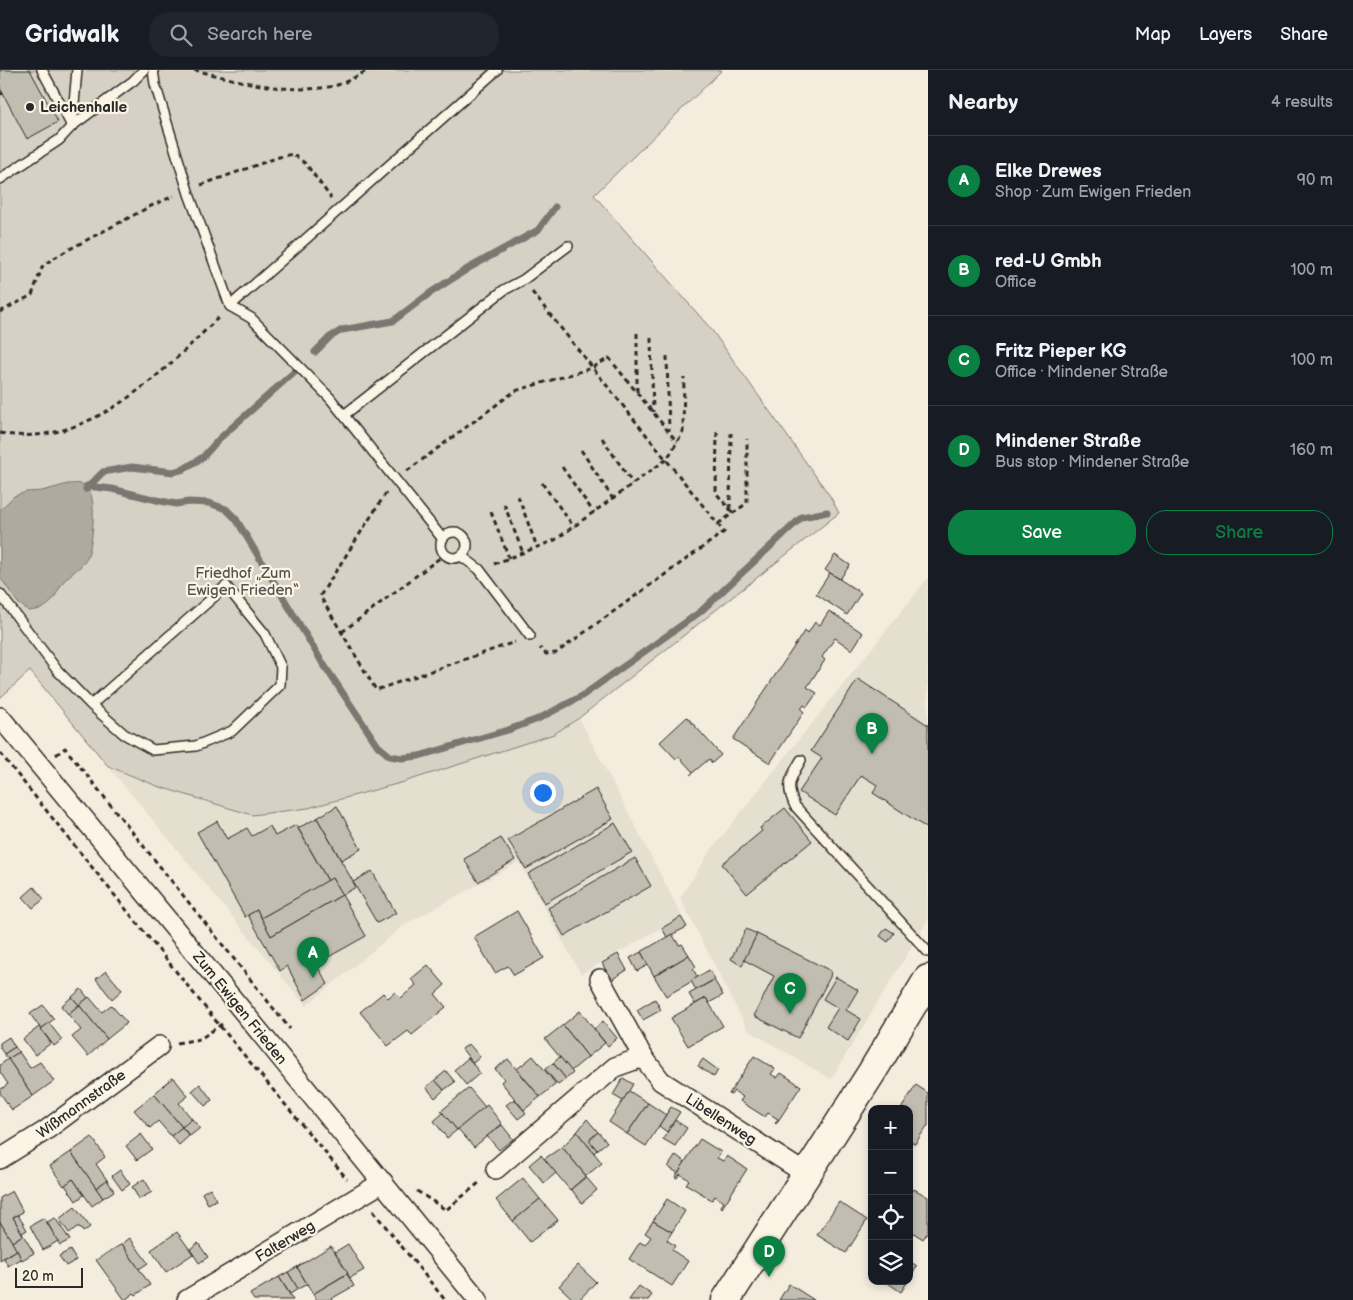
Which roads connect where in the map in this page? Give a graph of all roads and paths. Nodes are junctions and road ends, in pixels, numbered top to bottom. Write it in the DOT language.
graph roads {
  1 [pos="42,70"];
  2 [pos="77,70"];
  3 [pos="144,70"];
  4 [pos="153,70"];
  5 [pos="194,70"];
  6 [pos="369,70"];
  7 [pos="497,70"];
  8 [pos="72,126"];
  9 [pos="0,179"];
  10 [pos="188,190"];
  11 [pos="334,214"];
  12 [pos="568,246"];
  13 [pos="523,280"];
  14 [pos="230,306"];
  15 [pos="0,312"];
  16 [pos="637,331"];
  17 [pos="651,338"];
  18 [pos="668,356"];
  19 [pos="592,368"];
  20 [pos="684,378"];
  21 [pos="637,392"];
  22 [pos="653,412"];
  23 [pos="344,415"];
  24 [pos="669,432"];
  25 [pos="717,432"];
  26 [pos="0,433"];
  27 [pos="731,433"];
  28 [pos="602,438"];
  29 [pos="747,439"];
  30 [pos="678,442"];
  31 [pos="581,450"];
  32 [pos="667,460"];
  33 [pos="562,467"];
  34 [pos="395,480"];
  35 [pos="542,483"];
  36 [pos="633,484"];
  37 [pos="518,496"];
  38 [pos="613,498"];
  39 [pos="504,504"];
  40 [pos="732,511"];
  41 [pos="491,512"];
  42 [pos="594,513"];
  43 [pos="718,524"];
  44 [pos="574,527"];
  45 [pos="442,538"];
  46 [pos="538,547"];
  47 [pos="523,553"];
  48 [pos="445,554"];
  49 [pos="461,556"];
  50 [pos="509,558"];
  51 [pos="479,569"];
  52 [pos="0,594"];
  53 [pos="342,632"];
  54 [pos="530,636"];
  55 [pos="91,705"];
  56 [pos="0,717"];
  57 [pos="0,753"];
  58 [pos="801,760"];
  59 [pos="41,766"];
  60 [pos="928,952"];
  61 [pos="600,978"];
  62 [pos="928,979"];
  63 [pos="241,1009"];
  64 [pos="220,1026"];
  65 [pos="290,1029"];
  66 [pos="200,1039"];
  67 [pos="159,1046"];
  68 [pos="642,1057"];
  69 [pos="0,1158"];
  70 [pos="496,1169"];
  71 [pos="806,1174"];
  72 [pos="383,1182"];
  73 [pos="360,1195"];
  74 [pos="461,1197"];
  75 [pos="446,1210"];
  76 [pos="187,1300"];
  77 [pos="445,1300"];
  78 [pos="478,1300"];
  79 [pos="726,1300"];
  1 -- 8 [label="lane"];
  2 -- 8 [label="lane"];
  3 -- 8 [label="lane"];
  4 -- 10 [label="lane"];
  5 -- 6 [label="path"];
  7 -- 11 [label="lane"];
  8 -- 9 [label="lane"];
  10 -- 11 [label="path"];
  10 -- 14 [label="lane"];
  10 -- 15 [label="path"];
  11 -- 14 [label="lane"];
  12 -- 13 [label="lane"];
  13 -- 19 [label="path"];
  13 -- 23 [label="lane"];
  14 -- 23 [label="lane"];
  14 -- 26 [label="path"];
  16 -- 21 [label="path"];
  17 -- 22 [label="path"];
  18 -- 24 [label="path"];
  19 -- 21 [label="path"];
  19 -- 32 [label="path"];
  19 -- 34 [label="path"];
  20 -- 30 [label="path"];
  21 -- 22 [label="path"];
  22 -- 24 [label="path"];
  23 -- 34 [label="lane"];
  24 -- 30 [label="path"];
  25 -- 40 [label="path"];
  27 -- 40 [label="path"];
  28 -- 36 [label="path"];
  29 -- 40 [label="path"];
  30 -- 32 [label="path"];
  31 -- 38 [label="path"];
  32 -- 36 [label="path"];
  32 -- 43 [label="path"];
  33 -- 42 [label="path"];
  34 -- 45 [label="lane"];
  34 -- 53 [label="path"];
  35 -- 44 [label="path"];
  36 -- 38 [label="path"];
  37 -- 46 [label="path"];
  38 -- 42 [label="path"];
  39 -- 47 [label="path"];
  40 -- 43 [label="path"];
  41 -- 50 [label="path"];
  42 -- 44 [label="path"];
  43 -- 54 [label="path"];
  44 -- 46 [label="path"];
  45 -- 48 [label="lane"];
  45 -- 49 [label="lane"];
  46 -- 47 [label="path"];
  47 -- 50 [label="path"];
  48 -- 49 [label="lane"];
  48 -- 53 [label="path"];
  49 -- 51 [label="lane"];
  50 -- 51 [label="path"];
  51 -- 54 [label="lane"];
  52 -- 55 [label="lane"];
  53 -- 54 [label="path"];
  55 -- 55 [label="lane"];
  56 -- 59 [label="street, Zum Ewigen Frieden"];
  57 -- 64 [label="path"];
  58 -- 60 [label="lane"];
  59 -- 63 [label="street, Zum Ewigen Frieden"];
  59 -- 65 [label="path"];
  61 -- 68 [label="street, Libellenweg"];
  62 -- 71 [label="main road"];
  63 -- 64 [label="path"];
  63 -- 72 [label="street, Zum Ewigen Frieden"];
  64 -- 66 [label="path"];
  64 -- 73 [label="path"];
  67 -- 69 [label="street, Wißmannstraße"];
  68 -- 70 [label="street"];
  68 -- 71 [label="street, Libellenweg"];
  71 -- 79 [label="main road"];
  72 -- 73 [label="street, Falterweg"];
  72 -- 78 [label="street, Zum Ewigen Frieden"];
  73 -- 76 [label="street, Falterweg"];
  73 -- 77 [label="path"];
  74 -- 75 [label="path"];
}
